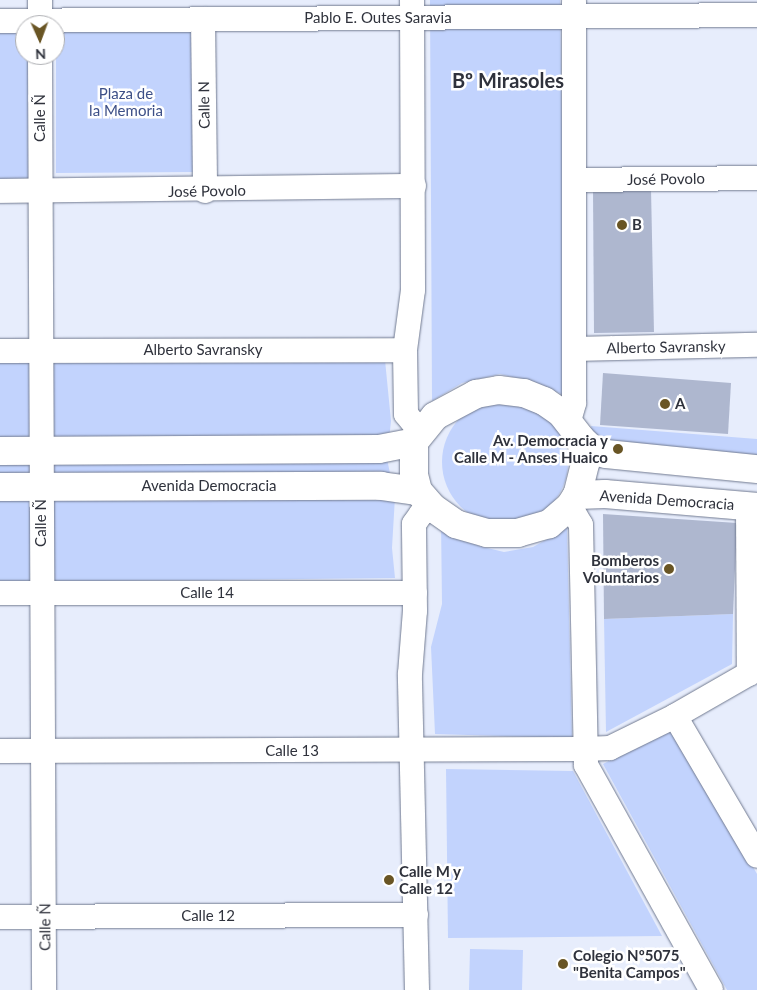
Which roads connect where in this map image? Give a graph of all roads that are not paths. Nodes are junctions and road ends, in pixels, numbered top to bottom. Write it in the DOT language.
graph roads {
  1 [pos="574,8"];
  2 [pos="412,9"];
  3 [pos="757,14"];
  4 [pos="65,16"];
  5 [pos="15,19"];
  6 [pos="203,19"];
  7 [pos="0,21"];
  8 [pos="40,65"];
  9 [pos="757,178"];
  10 [pos="575,180"];
  11 [pos="414,186"];
  12 [pos="205,191"];
  13 [pos="0,192"];
  14 [pos="40,192"];
  15 [pos="757,345"];
  16 [pos="574,349"];
  17 [pos="405,350"];
  18 [pos="0,351"];
  19 [pos="40,351"];
  20 [pos="575,430"];
  21 [pos="417,437"];
  22 [pos="41,450"];
  23 [pos="0,451"];
  24 [pos="757,469"];
  25 [pos="0,487"];
  26 [pos="41,487"];
  27 [pos="425,499"];
  28 [pos="574,501"];
  29 [pos="752,507"];
  30 [pos="0,593"];
  31 [pos="41,593"];
  32 [pos="415,593"];
  33 [pos="753,671"];
  34 [pos="675,716"];
  35 [pos="584,749"];
  36 [pos="0,751"];
  37 [pos="42,751"];
  38 [pos="413,751"];
  39 [pos="754,846"];
  40 [pos="416,915"];
  41 [pos="0,917"];
  42 [pos="45,917"];
  43 [pos="44,990"];
  44 [pos="417,990"];
  45 [pos="711,990"];
  1 -- 2 [label="street, Pablo E. Outes Saravia"];
  1 -- 3 [label="street, Pablo E. Outes Saravia"];
  1 -- 10 [label="street"];
  2 -- 6 [label="street, Pablo E. Outes Saravia"];
  2 -- 11 [label="street"];
  4 -- 6 [label="street, Pablo E. Outes Saravia"];
  5 -- 7 [label="street, Pablo E. Outes Saravia"];
  6 -- 12 [label="street, Calle N"];
  8 -- 14 [label="street, Calle Ñ"];
  9 -- 10 [label="street, José Povolo"];
  10 -- 16 [label="street"];
  11 -- 12 [label="street, José Povolo"];
  11 -- 17 [label="street"];
  12 -- 14 [label="street, José Povolo"];
  13 -- 14 [label="street, José Povolo"];
  14 -- 19 [label="street, Calle Ñ"];
  15 -- 16 [label="street, Alberto Savransky"];
  16 -- 20 [label="street"];
  17 -- 19 [label="street, Alberto Savransky"];
  17 -- 21 [label="street"];
  18 -- 19 [label="street, Alberto Savransky"];
  19 -- 22 [label="street, Calle Ñ"];
  20 -- 21 [label="main road"];
  20 -- 24 [label="main road"];
  20 -- 28 [label="main road"];
  21 -- 22 [label="main road"];
  21 -- 27 [label="main road"];
  22 -- 23 [label="main road"];
  22 -- 26 [label="street, Calle Ñ"];
  25 -- 26 [label="main road, Avenida Democracia"];
  26 -- 27 [label="main road, Avenida Democracia"];
  26 -- 31 [label="street, Calle Ñ"];
  27 -- 28 [label="main road"];
  27 -- 32 [label="street"];
  28 -- 29 [label="main road, Avenida Democracia"];
  28 -- 35 [label="street"];
  29 -- 33 [label="street"];
  30 -- 31 [label="street, Calle 14"];
  31 -- 32 [label="street, Calle 14"];
  31 -- 37 [label="street, Calle Ñ"];
  32 -- 38 [label="street"];
  33 -- 34 [label="street, Calle 13"];
  34 -- 35 [label="street, Calle 13"];
  34 -- 39 [label="street"];
  35 -- 38 [label="street, Calle 13"];
  35 -- 45 [label="street"];
  36 -- 37 [label="street, Calle 13"];
  37 -- 38 [label="street, Calle 13"];
  37 -- 42 [label="street, Calle Ñ"];
  38 -- 40 [label="street"];
  40 -- 42 [label="street, Calle 12"];
  40 -- 44 [label="street"];
  41 -- 42 [label="street, Calle 12"];
  42 -- 43 [label="street, Calle Ñ"];
}
